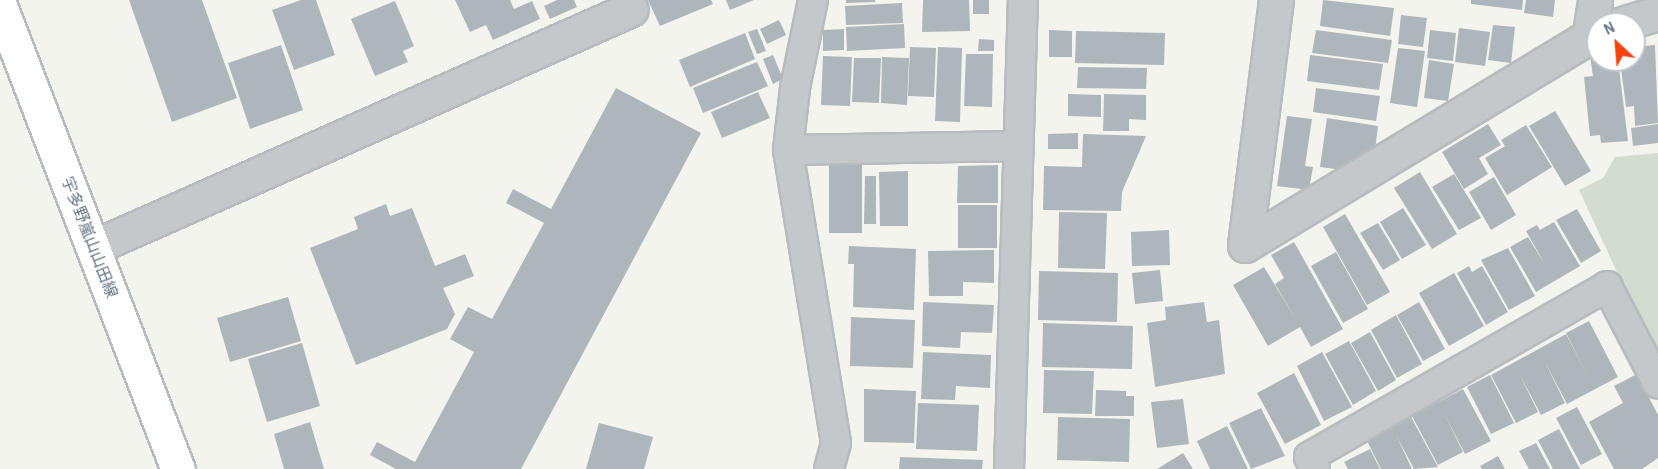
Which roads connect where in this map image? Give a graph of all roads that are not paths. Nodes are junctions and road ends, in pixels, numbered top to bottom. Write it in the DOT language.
graph roads {
  1 [pos="813,0"];
  2 [pos="1023,0"];
  3 [pos="1276,0"];
  4 [pos="0,6"];
  5 [pos="630,9"];
  6 [pos="1586,37"];
  7 [pos="1018,146"];
  8 [pos="788,150"];
  9 [pos="94,247"];
  10 [pos="1658,384"];
  11 [pos="178,469"];
  12 [pos="829,469"];
  13 [pos="1009,469"];
  14 [pos="1315,469"];
  1 -- 8 [label="lane"];
  2 -- 7 [label="lane"];
  3 -- 6 [label="street"];
  4 -- 9 [label="main road, 宇多野嵐山山田線"];
  5 -- 9 [label="street"];
  7 -- 8 [label="lane"];
  7 -- 13 [label="lane"];
  8 -- 12 [label="lane"];
  9 -- 11 [label="main road, 宇多野嵐山山田線"];
  10 -- 14 [label="lane"];
}
